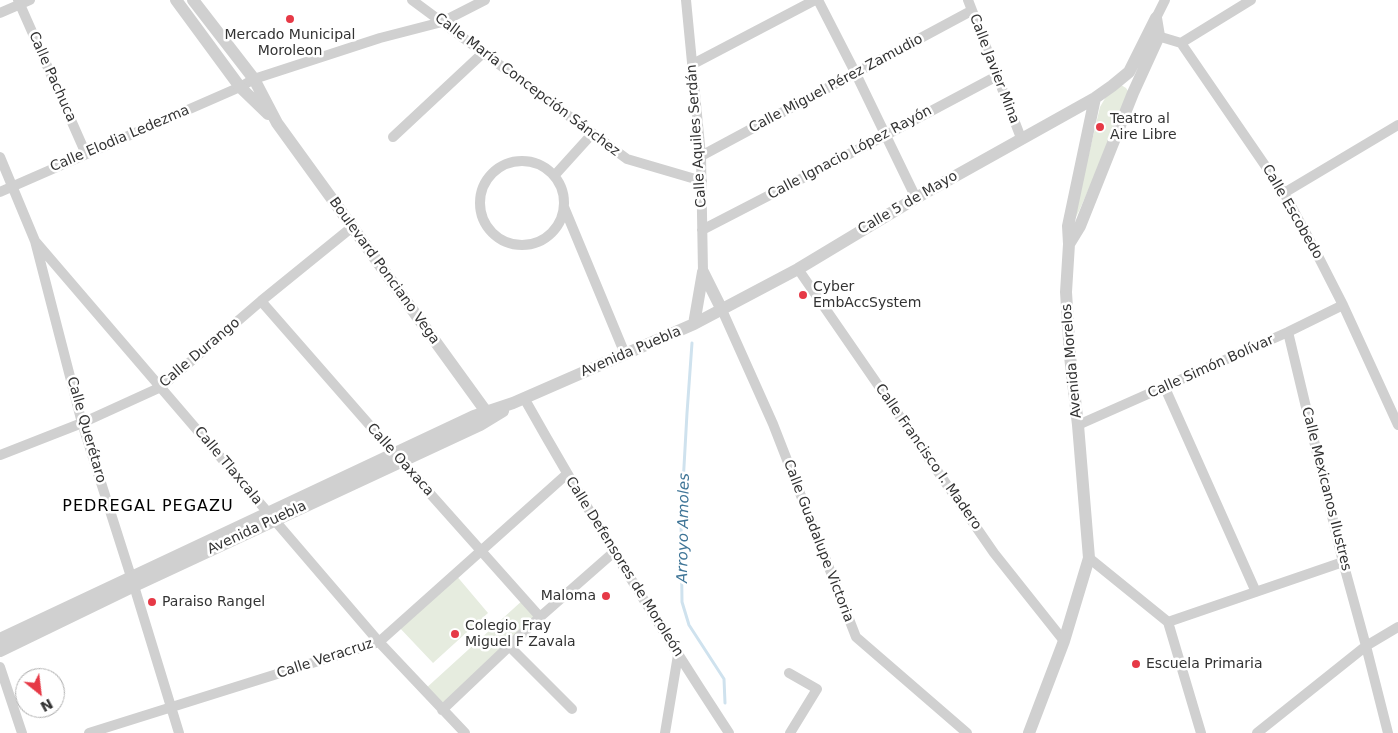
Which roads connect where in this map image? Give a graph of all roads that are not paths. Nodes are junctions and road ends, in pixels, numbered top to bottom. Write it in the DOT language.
graph roads {
  1 [pos="176,0"];
  2 [pos="193,0"];
  3 [pos="412,0"];
  4 [pos="485,0"];
  5 [pos="686,0"];
  6 [pos="816,0"];
  7 [pos="968,0"];
  8 [pos="1251,0"];
  9 [pos="23,1"];
  10 [pos="1163,1"];
  11 [pos="972,12"];
  12 [pos="0,14"];
  13 [pos="1156,18"];
  14 [pos="442,22"];
  15 [pos="1153,35"];
  16 [pos="1181,43"];
  17 [pos="483,53"];
  18 [pos="693,64"];
  19 [pos="856,74"];
  20 [pos="996,76"];
  21 [pos="254,79"];
  22 [pos="1112,86"];
  23 [pos="240,87"];
  24 [pos="1133,93"];
  25 [pos="1095,98"];
  26 [pos="277,123"];
  27 [pos="1398,125"];
  28 [pos="592,134"];
  29 [pos="886,135"];
  30 [pos="393,137"];
  31 [pos="1021,138"];
  32 [pos="86,154"];
  33 [pos="701,156"];
  34 [pos="0,157"];
  35 [pos="554,176"];
  36 [pos="702,181"];
  37 [pos="13,186"];
  38 [pos="0,192"];
  39 [pos="1284,193"];
  40 [pos="916,198"];
  41 [pos="564,206"];
  42 [pos="352,228"];
  43 [pos="702,230"];
  44 [pos="35,241"];
  45 [pos="1069,244"];
  46 [pos="798,269"];
  47 [pos="703,272"];
  48 [pos="261,301"];
  49 [pos="1343,305"];
  50 [pos="722,310"];
  51 [pos="694,324"];
  52 [pos="1288,332"];
  53 [pos="625,354"];
  54 [pos="161,387"];
  55 [pos="1165,388"];
  56 [pos="518,401"];
  57 [pos="488,416"];
  58 [pos="82,422"];
  59 [pos="1078,425"];
  60 [pos="1398,425"];
  61 [pos="0,455"];
  62 [pos="397,458"];
  63 [pos="567,474"];
  64 [pos="271,517"];
  65 [pos="481,550"];
  66 [pos="614,552"];
  67 [pos="1089,558"];
  68 [pos="1343,562"];
  69 [pos="133,581"];
  70 [pos="1256,592"];
  71 [pos="540,617"];
  72 [pos="1168,622"];
  73 [pos="1398,627"];
  74 [pos="0,639"];
  75 [pos="1064,640"];
  76 [pos="379,642"];
  77 [pos="509,646"];
  78 [pos="1366,646"];
  79 [pos="0,651"];
  80 [pos="678,655"];
  81 [pos="0,667"];
  82 [pos="789,673"];
  83 [pos="171,708"];
  84 [pos="572,708"];
  85 [pos="442,710"];
  86 [pos="22,733"];
  87 [pos="88,733"];
  88 [pos="179,733"];
  89 [pos="465,733"];
  90 [pos="665,733"];
  91 [pos="729,733"];
  92 [pos="790,733"];
  93 [pos="967,733"];
  94 [pos="1029,733"];
  95 [pos="1201,733"];
  96 [pos="1257,733"];
  97 [pos="1388,733"];
  1 -- 23 [label="street, Boulevard Ponciano Vega"];
  2 -- 21 [label="street, Boulevard Ponciano Vega"];
  3 -- 14 [label="street, Calle María Concepción Sánchez"];
  4 -- 14 [label="street, Calle Elodia Ledezma"];
  5 -- 18 [label="street, Calle Aquiles Serdán"];
  6 -- 18 [label="street"];
  6 -- 19 [label="street"];
  7 -- 11 [label="street, Calle Javier Mina"];
  8 -- 16 [label="street"];
  9 -- 12 [label="street"];
  9 -- 32 [label="street, Calle Pachuca"];
  10 -- 13 [label="street"];
  11 -- 19 [label="street, Calle Miguel Pérez Zamudio"];
  11 -- 20 [label="street, Calle Javier Mina"];
  13 -- 15 [label="street"];
  14 -- 17 [label="street, Calle María Concepción Sánchez"];
  14 -- 21 [label="street, Calle Elodia Ledezma"];
  15 -- 16 [label="street"];
  15 -- 22 [label="street, Calle 5 de Mayo"];
  15 -- 24 [label="street, Avenida Morelos"];
  16 -- 39 [label="street, Calle Escobedo"];
  17 -- 28 [label="street, Calle María Concepción Sánchez"];
  17 -- 30 [label="street"];
  18 -- 33 [label="street, Calle Aquiles Serdán"];
  19 -- 29 [label="street"];
  19 -- 33 [label="street, Calle Miguel Pérez Zamudio"];
  20 -- 29 [label="street, Calle Ignacio López Rayón"];
  20 -- 31 [label="street, Calle Javier Mina"];
  21 -- 23 [label="street, Calle Elodia Ledezma"];
  21 -- 26 [label="street, Boulevard Ponciano Vega"];
  22 -- 24 [label="street"];
  22 -- 25 [label="street, Calle 5 de Mayo"];
  23 -- 26 [label="street, Boulevard Ponciano Vega"];
  23 -- 32 [label="street, Calle Elodia Ledezma"];
  24 -- 45 [label="street, Avenida Morelos"];
  25 -- 31 [label="street, Calle 5 de Mayo"];
  25 -- 45 [label="street"];
  26 -- 42 [label="street, Boulevard Ponciano Vega"];
  27 -- 39 [label="street"];
  28 -- 35 [label="street"];
  28 -- 36 [label="street, Calle María Concepción Sánchez"];
  29 -- 40 [label="street"];
  29 -- 43 [label="street, Calle Ignacio López Rayón"];
  31 -- 40 [label="street, Calle 5 de Mayo"];
  32 -- 37 [label="street, Calle Elodia Ledezma"];
  33 -- 36 [label="street, Calle Aquiles Serdán"];
  34 -- 37 [label="street, Calle Querétaro"];
  35 -- 41 [label="street"];
  35 -- 41 [label="street"];
  36 -- 43 [label="street, Calle Aquiles Serdán"];
  37 -- 38 [label="street, Calle Elodia Ledezma"];
  37 -- 44 [label="street, Calle Querétaro"];
  39 -- 49 [label="street, Calle Escobedo"];
  40 -- 46 [label="street, Calle 5 de Mayo"];
  41 -- 53 [label="street"];
  42 -- 48 [label="street, Calle Durango"];
  42 -- 57 [label="street, Boulevard Ponciano Vega"];
  43 -- 47 [label="street, Calle Aquiles Serdán"];
  44 -- 54 [label="street, Calle Tlaxcala"];
  44 -- 58 [label="street, Calle Querétaro"];
  45 -- 59 [label="street, Avenida Morelos"];
  46 -- 50 [label="street, Calle 5 de Mayo"];
  46 -- 75 [label="street, Calle Francisco I. Madero"];
  47 -- 50 [label="street, Calle Aquiles Serdán"];
  47 -- 51 [label="street, Calle Aquiles Serdán"];
  48 -- 54 [label="street, Calle Durango"];
  48 -- 62 [label="street, Calle Oaxaca"];
  49 -- 52 [label="street, Calle Simón Bolívar"];
  49 -- 60 [label="street, Calle Escobedo"];
  50 -- 51 [label="street, Avenida Puebla"];
  50 -- 93 [label="street, Calle Guadalupe Victoria"];
  51 -- 53 [label="street, Avenida Puebla"];
  52 -- 55 [label="street, Calle Simón Bolívar"];
  52 -- 68 [label="street, Calle Mexicanos Ilustres"];
  53 -- 56 [label="street, Avenida Puebla"];
  54 -- 58 [label="street, Calle Durango"];
  54 -- 64 [label="street, Calle Tlaxcala"];
  55 -- 59 [label="street, Calle Simón Bolívar"];
  55 -- 70 [label="street"];
  56 -- 57 [label="street, Avenida Puebla"];
  56 -- 63 [label="street, Calle Defensores de Moroleón"];
  57 -- 62 [label="street, Avenida Puebla"];
  58 -- 61 [label="street, Calle Durango"];
  58 -- 69 [label="street, Calle Querétaro"];
  59 -- 67 [label="street, Avenida Morelos"];
  62 -- 64 [label="street, Avenida Puebla"];
  62 -- 65 [label="street, Calle Oaxaca"];
  63 -- 65 [label="street, Calle Veracruz"];
  63 -- 66 [label="street, Calle Defensores de Moroleón"];
  64 -- 69 [label="street, Avenida Puebla"];
  64 -- 76 [label="street, Calle Tlaxcala"];
  65 -- 71 [label="street, Calle Oaxaca"];
  65 -- 76 [label="street, Calle Veracruz"];
  66 -- 71 [label="street"];
  66 -- 80 [label="street, Calle Defensores de Moroleón"];
  67 -- 72 [label="street"];
  67 -- 75 [label="street, Avenida Morelos"];
  68 -- 70 [label="street"];
  68 -- 78 [label="street, Calle Mexicanos Ilustres"];
  69 -- 74 [label="street, Avenida Puebla"];
  69 -- 79 [label="street, Avenida Puebla"];
  69 -- 83 [label="street, Calle Querétaro"];
  70 -- 72 [label="street"];
  71 -- 77 [label="street"];
  72 -- 95 [label="street"];
  73 -- 78 [label="street"];
  75 -- 94 [label="street, Avenida Morelos"];
  76 -- 83 [label="street, Calle Veracruz"];
  76 -- 85 [label="street, Calle Tlaxcala"];
  77 -- 84 [label="street"];
  77 -- 85 [label="street"];
  78 -- 96 [label="street"];
  78 -- 97 [label="street, Calle Mexicanos Ilustres"];
  80 -- 90 [label="street"];
  80 -- 91 [label="street, Calle Defensores de Moroleón"];
  81 -- 86 [label="street"];
  82 -- 92 [label="street"];
  83 -- 87 [label="street, Calle Veracruz"];
  83 -- 88 [label="street, Calle Querétaro"];
  85 -- 89 [label="street, Calle Tlaxcala"];
}
